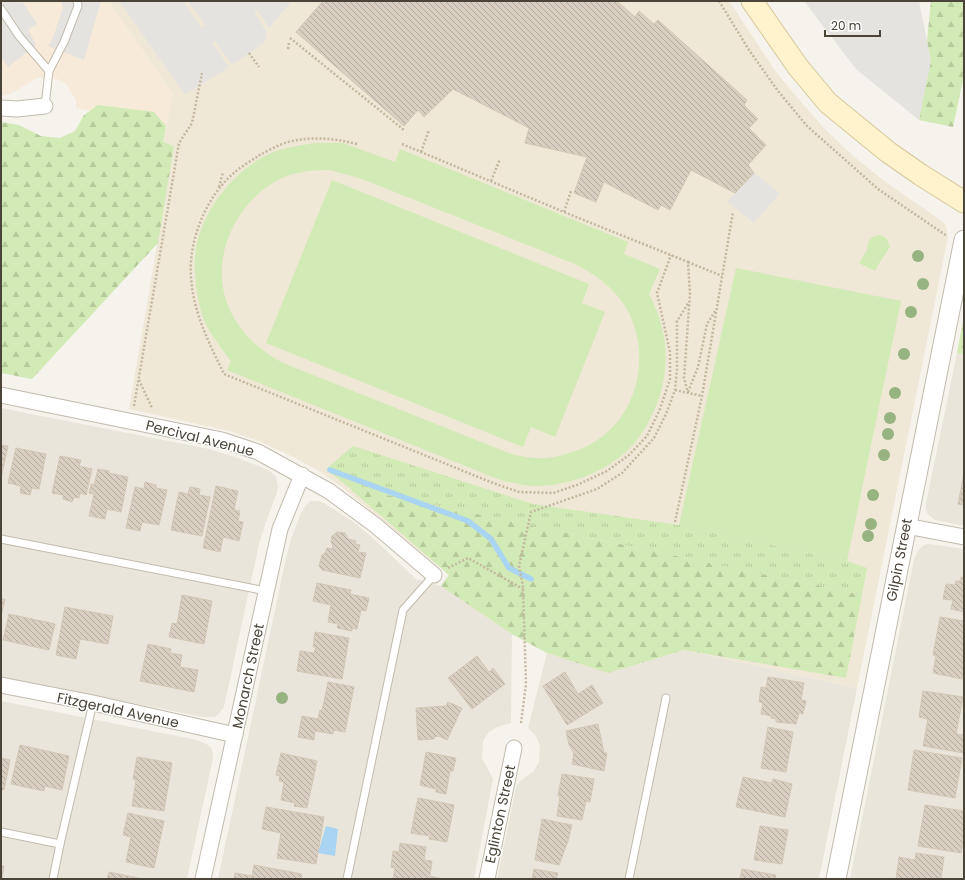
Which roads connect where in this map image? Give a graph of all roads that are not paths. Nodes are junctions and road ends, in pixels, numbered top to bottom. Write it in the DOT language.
graph roads {
  1 [pos="77,1"];
  2 [pos="752,1"];
  3 [pos="1,9"];
  4 [pos="49,71"];
  5 [pos="44,106"];
  6 [pos="1,108"];
  7 [pos="964,202"];
  8 [pos="956,238"];
  9 [pos="1,395"];
  10 [pos="302,475"];
  11 [pos="906,526"];
  12 [pos="964,537"];
  13 [pos="1,539"];
  14 [pos="434,575"];
  15 [pos="266,591"];
  16 [pos="1,685"];
  17 [pos="666,698"];
  18 [pos="93,703"];
  19 [pos="235,735"];
  20 [pos="514,748"];
  21 [pos="1,832"];
  22 [pos="60,844"];
  23 [pos="53,879"];
  24 [pos="204,879"];
  25 [pos="347,879"];
  26 [pos="487,879"];
  27 [pos="629,879"];
  28 [pos="836,879"];
  1 -- 4 [label="lane"];
  2 -- 7 [label="main road"];
  3 -- 4 [label="lane"];
  4 -- 5 [label="lane"];
  5 -- 6 [label="street"];
  8 -- 11 [label="street, Gilpin Street"];
  9 -- 10 [label="street, Percival Avenue"];
  10 -- 14 [label="street, Percival Avenue"];
  10 -- 15 [label="street, Monarch Street"];
  11 -- 12 [label="street"];
  11 -- 28 [label="street, Gilpin Street"];
  13 -- 15 [label="lane"];
  14 -- 25 [label="lane"];
  15 -- 19 [label="street, Monarch Street"];
  16 -- 18 [label="street, Fitzgerald Avenue"];
  17 -- 27 [label="lane"];
  18 -- 19 [label="street, Fitzgerald Avenue"];
  18 -- 22 [label="lane"];
  19 -- 24 [label="street, Monarch Street"];
  20 -- 26 [label="street, Eglinton Street"];
  21 -- 22 [label="lane"];
  22 -- 23 [label="lane"];
}
